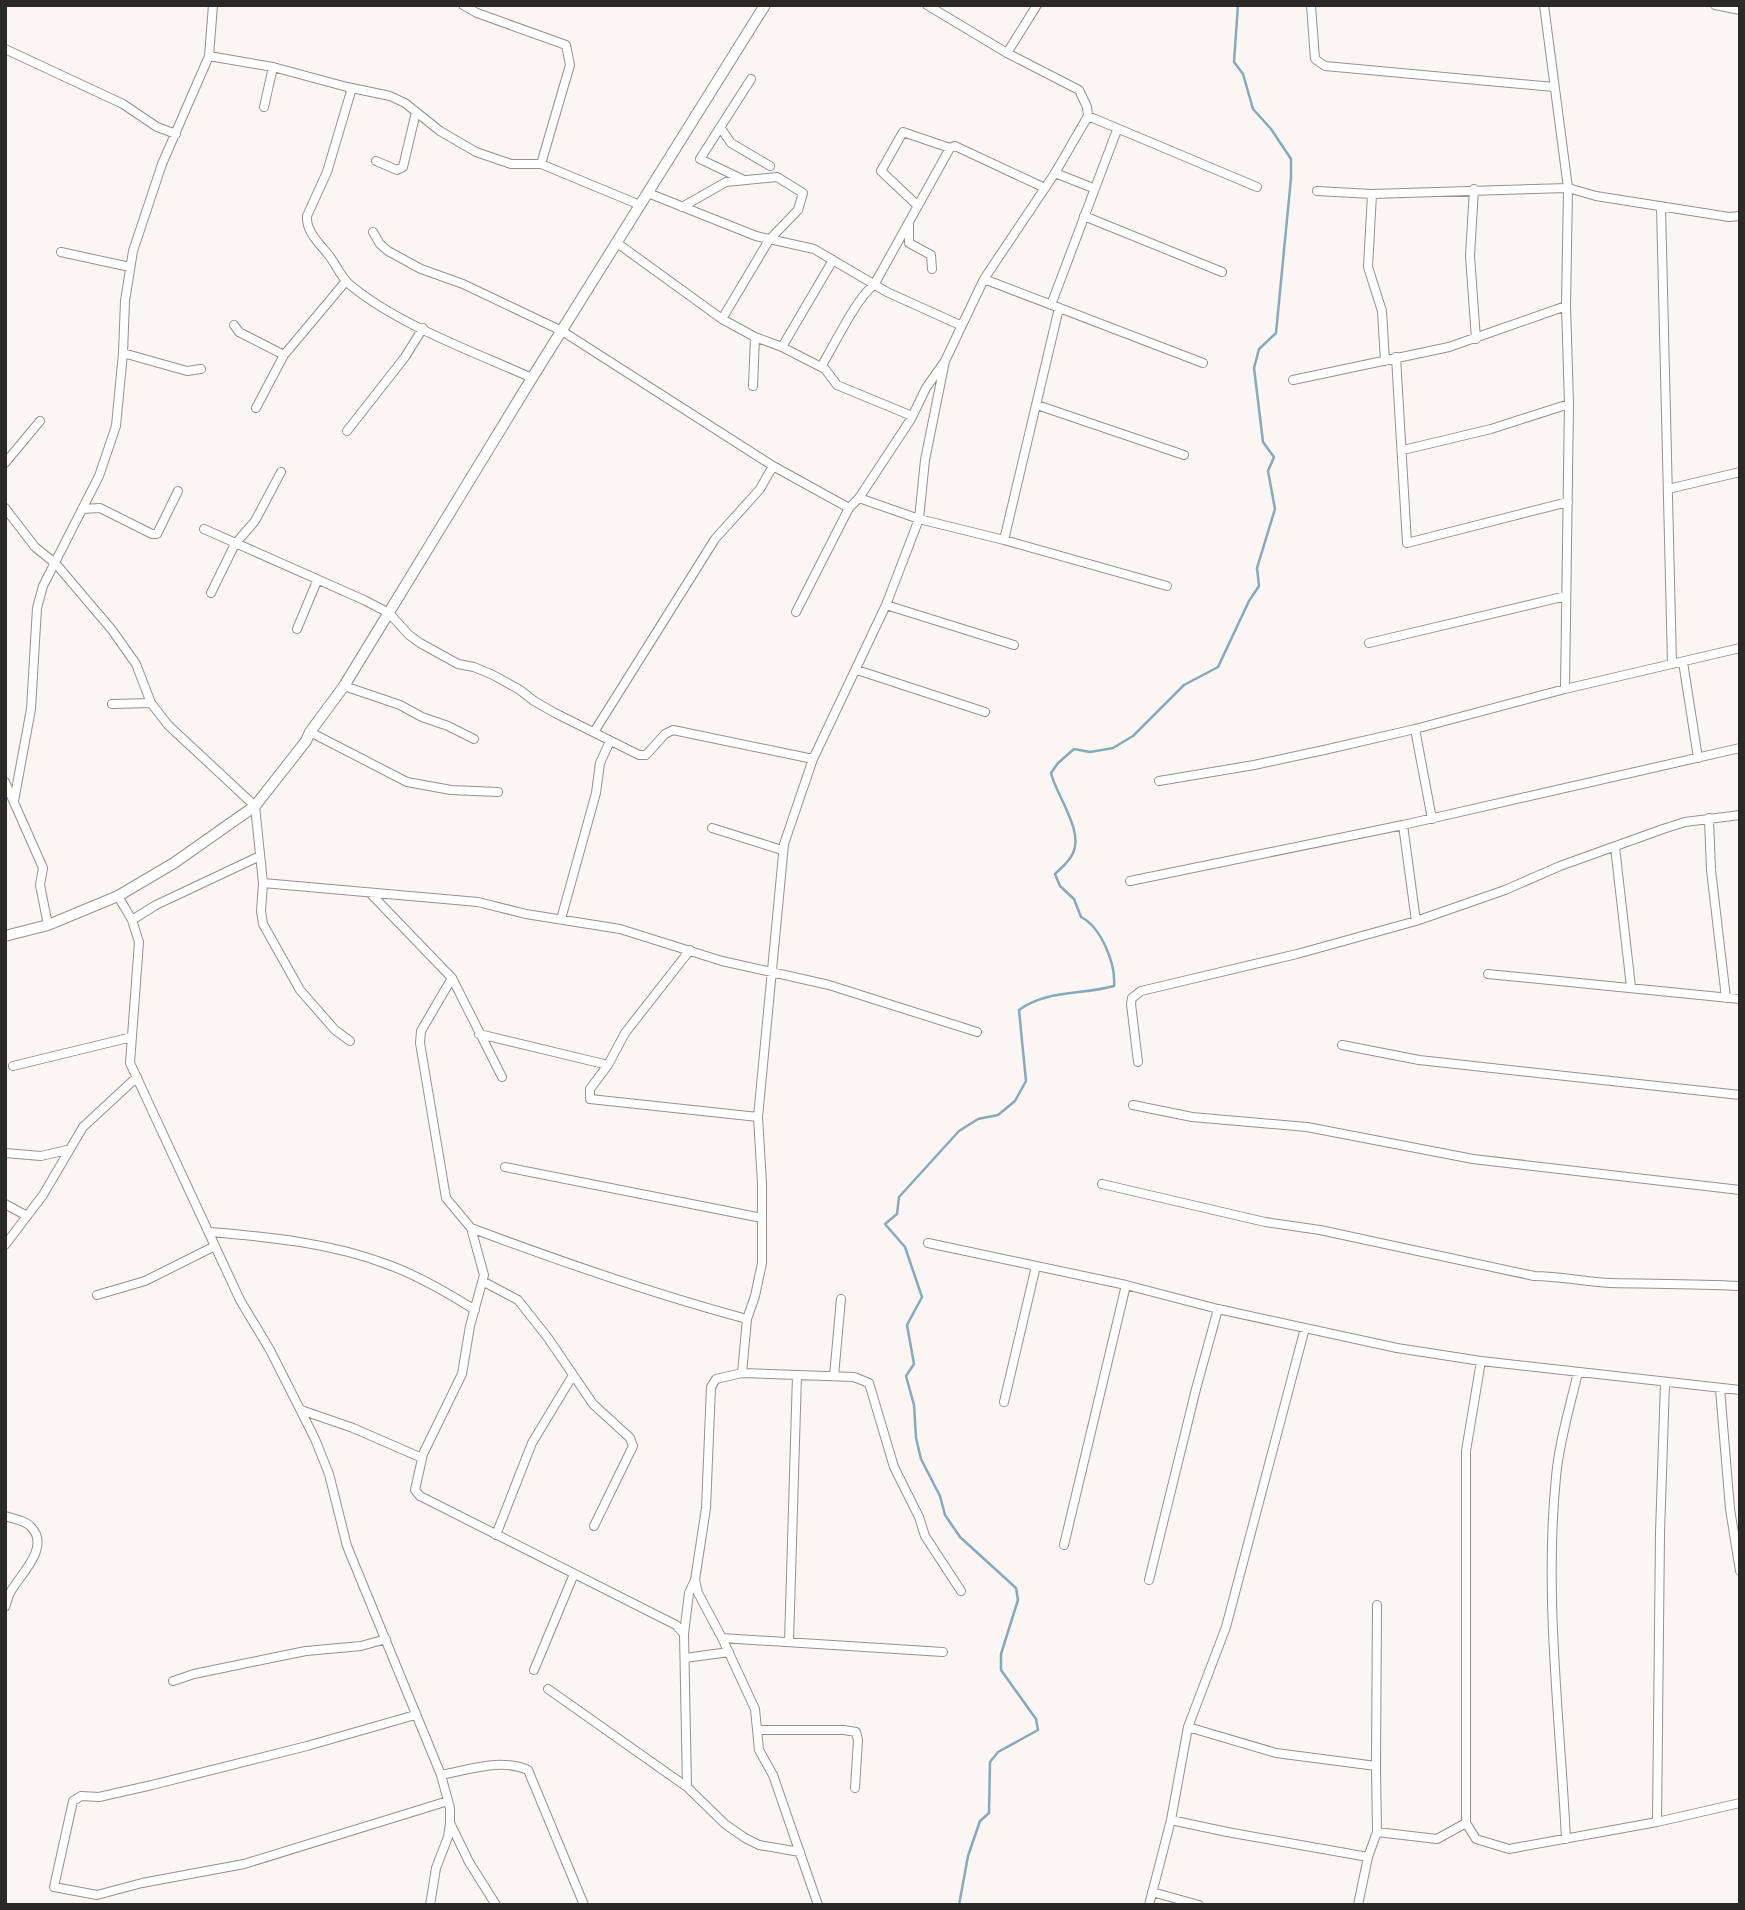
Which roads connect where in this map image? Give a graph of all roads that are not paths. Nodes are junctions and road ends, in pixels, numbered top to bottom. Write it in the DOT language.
graph roads {
  1 [pos="213,5"];
  2 [pos="463,5"];
  3 [pos="765,5"];
  4 [pos="927,5"];
  5 [pos="1037,5"];
  6 [pos="1311,5"];
  7 [pos="1544,5"];
  8 [pos="1715,5"];
  9 [pos="1740,10"];
  10 [pos="5,49"];
  11 [pos="1007,53"];
  12 [pos="209,56"];
  13 [pos="272,67"];
  14 [pos="751,79"];
  15 [pos="1554,87"];
  16 [pos="352,88"];
  17 [pos="264,107"];
  18 [pos="416,112"];
  19 [pos="1088,116"];
  20 [pos="720,127"];
  21 [pos="1117,130"];
  22 [pos="176,134"];
  23 [pos="950,148"];
  24 [pos="376,161"];
  25 [pos="541,164"];
  26 [pos="770,166"];
  27 [pos="1055,173"];
  28 [pos="745,180"];
  29 [pos="1257,187"];
  30 [pos="1045,188"];
  31 [pos="1093,188"];
  32 [pos="1568,188"];
  33 [pos="1474,189"];
  34 [pos="1317,191"];
  35 [pos="648,193"];
  36 [pos="1371,194"];
  37 [pos="640,205"];
  38 [pos="918,206"];
  39 [pos="1661,206"];
  40 [pos="682,207"];
  41 [pos="1084,216"];
  42 [pos="1740,216"];
  43 [pos="909,222"];
  44 [pos="373,232"];
  45 [pos="769,240"];
  46 [pos="617,243"];
  47 [pos="61,252"];
  48 [pos="833,260"];
  49 [pos="130,267"];
  50 [pos="932,269"];
  51 [pos="1222,272"];
  52 [pos="984,279"];
  53 [pos="346,281"];
  54 [pos="874,285"];
  55 [pos="1566,306"];
  56 [pos="1055,307"];
  57 [pos="722,319"];
  58 [pos="234,325"];
  59 [pos="960,325"];
  60 [pos="423,328"];
  61 [pos="562,331"];
  62 [pos="755,337"];
  63 [pos="1476,339"];
  64 [pos="782,347"];
  65 [pos="123,353"];
  66 [pos="285,355"];
  67 [pos="1396,357"];
  68 [pos="945,361"];
  69 [pos="1385,361"];
  70 [pos="1203,363"];
  71 [pos="821,368"];
  72 [pos="201,369"];
  73 [pos="532,378"];
  74 [pos="1293,380"];
  75 [pos="752,386"];
  76 [pos="1569,404"];
  77 [pos="1037,405"];
  78 [pos="256,408"];
  79 [pos="912,416"];
  80 [pos="40,421"];
  81 [pos="347,431"];
  82 [pos="1403,450"];
  83 [pos="1184,455"];
  84 [pos="5,463"];
  85 [pos="773,466"];
  86 [pos="281,472"];
  87 [pos="1740,472"];
  88 [pos="1668,489"];
  89 [pos="178,491"];
  90 [pos="859,498"];
  91 [pos="1567,502"];
  92 [pos="5,508"];
  93 [pos="849,508"];
  94 [pos="82,509"];
  95 [pos="919,519"];
  96 [pos="204,529"];
  97 [pos="1004,540"];
  98 [pos="234,544"];
  99 [pos="55,564"];
  100 [pos="317,581"];
  101 [pos="1167,586"];
  102 [pos="211,593"];
  103 [pos="1566,596"];
  104 [pos="886,605"];
  105 [pos="796,612"];
  106 [pos="389,613"];
  107 [pos="297,629"];
  108 [pos="1369,643"];
  109 [pos="1014,645"];
  110 [pos="1740,648"];
  111 [pos="1683,662"];
  112 [pos="1672,664"];
  113 [pos="857,670"];
  114 [pos="344,686"];
  115 [pos="1565,689"];
  116 [pos="151,703"];
  117 [pos="112,704"];
  118 [pos="985,712"];
  119 [pos="1415,729"];
  120 [pos="310,732"];
  121 [pos="594,732"];
  122 [pos="474,739"];
  123 [pos="610,741"];
  124 [pos="1740,748"];
  125 [pos="1698,758"];
  126 [pos="813,759"];
  127 [pos="1159,781"];
  128 [pos="5,782"];
  129 [pos="498,792"];
  130 [pos="14,801"];
  131 [pos="255,806"];
  132 [pos="1740,815"];
  133 [pos="1709,818"];
  134 [pos="1432,819"];
  135 [pos="1403,825"];
  136 [pos="712,828"];
  137 [pos="1615,847"];
  138 [pos="782,850"];
  139 [pos="260,856"];
  140 [pos="1130,881"];
  141 [pos="263,883"];
  142 [pos="370,893"];
  143 [pos="118,896"];
  144 [pos="561,919"];
  145 [pos="132,920"];
  146 [pos="1416,921"];
  147 [pos="48,925"];
  148 [pos="5,936"];
  149 [pos="690,950"];
  150 [pos="771,971"];
  151 [pos="1489,974"];
  152 [pos="452,978"];
  153 [pos="1631,987"];
  154 [pos="1726,998"];
  155 [pos="1740,999"];
  156 [pos="977,1031"];
  157 [pos="479,1034"];
  158 [pos="132,1037"];
  159 [pos="350,1041"];
  160 [pos="1342,1045"];
  161 [pos="1139,1062"];
  162 [pos="608,1065"];
  163 [pos="13,1066"];
  164 [pos="136,1077"];
  165 [pos="502,1077"];
  166 [pos="1740,1095"];
  167 [pos="1133,1105"];
  168 [pos="758,1117"];
  169 [pos="68,1150"];
  170 [pos="5,1153"];
  171 [pos="505,1167"];
  172 [pos="1102,1184"];
  173 [pos="1740,1190"];
  174 [pos="5,1205"];
  175 [pos="27,1216"];
  176 [pos="762,1218"];
  177 [pos="471,1228"];
  178 [pos="209,1233"];
  179 [pos="928,1243"];
  180 [pos="5,1245"];
  181 [pos="215,1246"];
  182 [pos="1036,1266"];
  183 [pos="484,1282"];
  184 [pos="1126,1285"];
  185 [pos="1740,1286"];
  186 [pos="97,1295"];
  187 [pos="841,1299"];
  188 [pos="1218,1309"];
  189 [pos="475,1310"];
  190 [pos="747,1319"];
  191 [pos="1305,1328"];
  192 [pos="1481,1361"];
  193 [pos="743,1373"];
  194 [pos="1578,1373"];
  195 [pos="573,1375"];
  196 [pos="797,1375"];
  197 [pos="834,1376"];
  198 [pos="1665,1383"];
  199 [pos="1720,1389"];
  200 [pos="1740,1390"];
  201 [pos="1004,1402"];
  202 [pos="301,1410"];
  203 [pos="422,1458"];
  204 [pos="5,1516"];
  205 [pos="594,1525"];
  206 [pos="496,1535"];
  207 [pos="1064,1545"];
  208 [pos="1740,1571"];
  209 [pos="574,1574"];
  210 [pos="695,1580"];
  211 [pos="1150,1580"];
  212 [pos="961,1591"];
  213 [pos="1377,1605"];
  214 [pos="5,1607"];
  215 [pos="684,1634"];
  216 [pos="722,1638"];
  217 [pos="386,1639"];
  218 [pos="789,1642"];
  219 [pos="729,1651"];
  220 [pos="943,1652"];
  221 [pos="685,1658"];
  222 [pos="534,1670"];
  223 [pos="173,1681"];
  224 [pos="548,1689"];
  225 [pos="415,1716"];
  226 [pos="1188,1727"];
  227 [pos="757,1730"];
  228 [pos="1376,1766"];
  229 [pos="441,1775"];
  230 [pos="687,1787"];
  231 [pos="855,1788"];
  232 [pos="448,1801"];
  233 [pos="1740,1803"];
  234 [pos="1171,1820"];
  235 [pos="1657,1822"];
  236 [pos="450,1823"];
  237 [pos="1466,1824"];
  238 [pos="1377,1832"];
  239 [pos="1566,1839"];
  240 [pos="800,1852"];
  241 [pos="1368,1857"];
  242 [pos="1152,1892"];
  243 [pos="430,1905"];
  244 [pos="496,1905"];
  245 [pos="584,1905"];
  246 [pos="818,1905"];
  247 [pos="1149,1905"];
  248 [pos="1199,1905"];
  249 [pos="1359,1905"];
  1 -- 12 [label="street"];
  2 -- 25 [label="street"];
  3 -- 35 [label="street"];
  4 -- 11 [label="street"];
  5 -- 11 [label="street"];
  6 -- 15 [label="street"];
  7 -- 15 [label="street"];
  8 -- 9 [label="street"];
  10 -- 22 [label="street"];
  11 -- 19 [label="street"];
  12 -- 13 [label="street"];
  12 -- 22 [label="street"];
  13 -- 16 [label="street"];
  13 -- 17 [label="street"];
  14 -- 20 [label="street"];
  15 -- 32 [label="street"];
  16 -- 18 [label="street"];
  16 -- 53 [label="street"];
  18 -- 24 [label="street"];
  18 -- 25 [label="street"];
  19 -- 21 [label="street"];
  19 -- 27 [label="street"];
  20 -- 26 [label="street"];
  20 -- 28 [label="street"];
  21 -- 29 [label="street"];
  21 -- 31 [label="street"];
  22 -- 49 [label="street"];
  23 -- 30 [label="street"];
  23 -- 38 [label="street"];
  23 -- 38 [label="street"];
  25 -- 37 [label="street"];
  27 -- 30 [label="street"];
  27 -- 31 [label="street"];
  28 -- 40 [label="street"];
  28 -- 45 [label="street"];
  30 -- 52 [label="street"];
  31 -- 41 [label="street"];
  32 -- 33 [label="street"];
  32 -- 39 [label="street"];
  32 -- 55 [label="street"];
  33 -- 36 [label="street"];
  33 -- 63 [label="street"];
  34 -- 36 [label="street"];
  35 -- 37 [label="street"];
  35 -- 40 [label="street"];
  36 -- 69 [label="street"];
  37 -- 46 [label="street"];
  38 -- 43 [label="street"];
  39 -- 42 [label="street"];
  39 -- 88 [label="street"];
  40 -- 45 [label="street"];
  41 -- 51 [label="street"];
  41 -- 56 [label="street"];
  43 -- 50 [label="street"];
  43 -- 54 [label="street"];
  44 -- 61 [label="street"];
  45 -- 48 [label="street"];
  45 -- 57 [label="street"];
  46 -- 57 [label="street"];
  46 -- 61 [label="street"];
  47 -- 49 [label="street"];
  48 -- 54 [label="street"];
  48 -- 64 [label="street"];
  49 -- 65 [label="street"];
  52 -- 56 [label="street"];
  52 -- 59 [label="street"];
  53 -- 60 [label="street"];
  53 -- 66 [label="street"];
  54 -- 59 [label="street"];
  54 -- 71 [label="street"];
  55 -- 63 [label="street"];
  55 -- 76 [label="street"];
  56 -- 70 [label="street"];
  56 -- 77 [label="street"];
  57 -- 62 [label="street"];
  58 -- 66 [label="street"];
  59 -- 68 [label="street"];
  60 -- 73 [label="street"];
  60 -- 81 [label="street"];
  61 -- 73 [label="street"];
  61 -- 85 [label="street"];
  62 -- 64 [label="street"];
  62 -- 75 [label="street"];
  63 -- 67 [label="street"];
  64 -- 71 [label="street"];
  65 -- 72 [label="street"];
  65 -- 94 [label="street"];
  66 -- 78 [label="street"];
  67 -- 69 [label="street"];
  67 -- 82 [label="street"];
  68 -- 79 [label="street"];
  68 -- 95 [label="street"];
  69 -- 74 [label="street"];
  71 -- 79 [label="street"];
  73 -- 106 [label="street"];
  76 -- 82 [label="street"];
  76 -- 91 [label="street"];
  77 -- 83 [label="street"];
  77 -- 97 [label="street"];
  79 -- 90 [label="street"];
  80 -- 84 [label="street"];
  82 -- 91 [label="street"];
  85 -- 93 [label="street"];
  85 -- 121 [label="street"];
  86 -- 98 [label="street"];
  87 -- 88 [label="street"];
  88 -- 112 [label="street"];
  89 -- 94 [label="street"];
  90 -- 93 [label="street"];
  90 -- 95 [label="street"];
  91 -- 103 [label="street"];
  92 -- 99 [label="street"];
  93 -- 105 [label="street"];
  94 -- 99 [label="street"];
  95 -- 97 [label="street"];
  95 -- 104 [label="street"];
  96 -- 98 [label="street"];
  97 -- 101 [label="street"];
  98 -- 100 [label="street"];
  98 -- 102 [label="street"];
  99 -- 116 [label="street"];
  99 -- 130 [label="street"];
  100 -- 106 [label="street"];
  100 -- 107 [label="street"];
  103 -- 108 [label="street"];
  103 -- 115 [label="street"];
  104 -- 109 [label="street"];
  104 -- 113 [label="street"];
  106 -- 114 [label="street"];
  106 -- 121 [label="street"];
  110 -- 111 [label="street"];
  111 -- 112 [label="street"];
  111 -- 125 [label="street"];
  112 -- 115 [label="street"];
  113 -- 118 [label="street"];
  113 -- 126 [label="street"];
  114 -- 120 [label="street"];
  114 -- 122 [label="street"];
  115 -- 119 [label="street"];
  116 -- 117 [label="street"];
  116 -- 131 [label="street"];
  119 -- 127 [label="street"];
  119 -- 134 [label="street"];
  120 -- 129 [label="street"];
  120 -- 131 [label="street"];
  121 -- 123 [label="street"];
  123 -- 126 [label="street"];
  123 -- 144 [label="street"];
  124 -- 125 [label="street"];
  125 -- 134 [label="street"];
  126 -- 138 [label="street"];
  128 -- 130 [label="street"];
  130 -- 147 [label="street"];
  131 -- 139 [label="street"];
  131 -- 143 [label="street"];
  132 -- 133 [label="street"];
  133 -- 137 [label="street"];
  133 -- 154 [label="street"];
  134 -- 135 [label="street"];
  135 -- 140 [label="street"];
  135 -- 146 [label="street"];
  136 -- 138 [label="street"];
  137 -- 146 [label="street"];
  137 -- 153 [label="street"];
  138 -- 150 [label="street"];
  139 -- 141 [label="street"];
  139 -- 145 [label="street"];
  141 -- 142 [label="street"];
  141 -- 159 [label="street"];
  142 -- 144 [label="street"];
  142 -- 152 [label="street"];
  143 -- 145 [label="street"];
  143 -- 147 [label="street"];
  144 -- 149 [label="street"];
  145 -- 158 [label="street"];
  146 -- 161 [label="street"];
  147 -- 148 [label="street"];
  149 -- 150 [label="street"];
  149 -- 162 [label="street"];
  150 -- 156 [label="street"];
  150 -- 168 [label="street"];
  151 -- 153 [label="street"];
  152 -- 157 [label="street"];
  152 -- 177 [label="street"];
  153 -- 154 [label="street"];
  154 -- 155 [label="street"];
  157 -- 162 [label="street"];
  157 -- 165 [label="street"];
  158 -- 163 [label="street"];
  158 -- 164 [label="street"];
  160 -- 166 [label="street"];
  162 -- 168 [label="street"];
  164 -- 169 [label="street"];
  164 -- 178 [label="street"];
  167 -- 173 [label="street"];
  168 -- 176 [label="street"];
  169 -- 170 [label="street"];
  169 -- 175 [label="street"];
  171 -- 176 [label="street"];
  172 -- 185 [label="street"];
  174 -- 175 [label="street"];
  175 -- 180 [label="street"];
  176 -- 190 [label="street"];
  177 -- 183 [label="street"];
  177 -- 190 [label="street"];
  178 -- 181 [label="street"];
  178 -- 189 [label="street"];
  179 -- 182 [label="street"];
  181 -- 186 [label="street"];
  181 -- 202 [label="street"];
  182 -- 184 [label="street"];
  182 -- 201 [label="street"];
  183 -- 189 [label="street"];
  183 -- 195 [label="street"];
  184 -- 188 [label="street"];
  184 -- 207 [label="street"];
  187 -- 197 [label="street"];
  188 -- 191 [label="street"];
  188 -- 211 [label="street"];
  189 -- 203 [label="street"];
  190 -- 193 [label="street"];
  191 -- 192 [label="street"];
  191 -- 226 [label="street"];
  192 -- 194 [label="street"];
  192 -- 237 [label="street"];
  193 -- 196 [label="street"];
  193 -- 210 [label="street"];
  194 -- 198 [label="street"];
  194 -- 239 [label="street"];
  195 -- 205 [label="street"];
  195 -- 206 [label="street"];
  196 -- 197 [label="street"];
  196 -- 218 [label="street"];
  197 -- 212 [label="street"];
  198 -- 199 [label="street"];
  198 -- 235 [label="street"];
  199 -- 200 [label="street"];
  199 -- 208 [label="street"];
  202 -- 203 [label="street"];
  202 -- 217 [label="street"];
  203 -- 206 [label="street"];
  204 -- 214 [label="street"];
  206 -- 209 [label="street"];
  209 -- 215 [label="street"];
  209 -- 222 [label="street"];
  210 -- 215 [label="street"];
  210 -- 216 [label="street"];
  213 -- 228 [label="street"];
  215 -- 221 [label="street"];
  216 -- 218 [label="street"];
  216 -- 219 [label="street"];
  217 -- 223 [label="street"];
  217 -- 225 [label="street"];
  218 -- 220 [label="street"];
  219 -- 221 [label="street"];
  219 -- 227 [label="street"];
  221 -- 230 [label="street"];
  224 -- 230 [label="street"];
  225 -- 229 [label="street"];
  225 -- 232 [label="street"];
  226 -- 228 [label="street"];
  226 -- 234 [label="street"];
  227 -- 231 [label="street"];
  227 -- 240 [label="street"];
  228 -- 238 [label="street"];
  229 -- 232 [label="street"];
  229 -- 245 [label="street"];
  230 -- 240 [label="street"];
  232 -- 236 [label="street"];
  233 -- 235 [label="street"];
  234 -- 241 [label="street"];
  234 -- 242 [label="street"];
  235 -- 239 [label="street"];
  236 -- 243 [label="street"];
  236 -- 244 [label="street"];
  237 -- 238 [label="street"];
  237 -- 239 [label="street"];
  238 -- 241 [label="street"];
  240 -- 246 [label="street"];
  241 -- 249 [label="street"];
  242 -- 247 [label="street"];
  242 -- 248 [label="street"];
}
